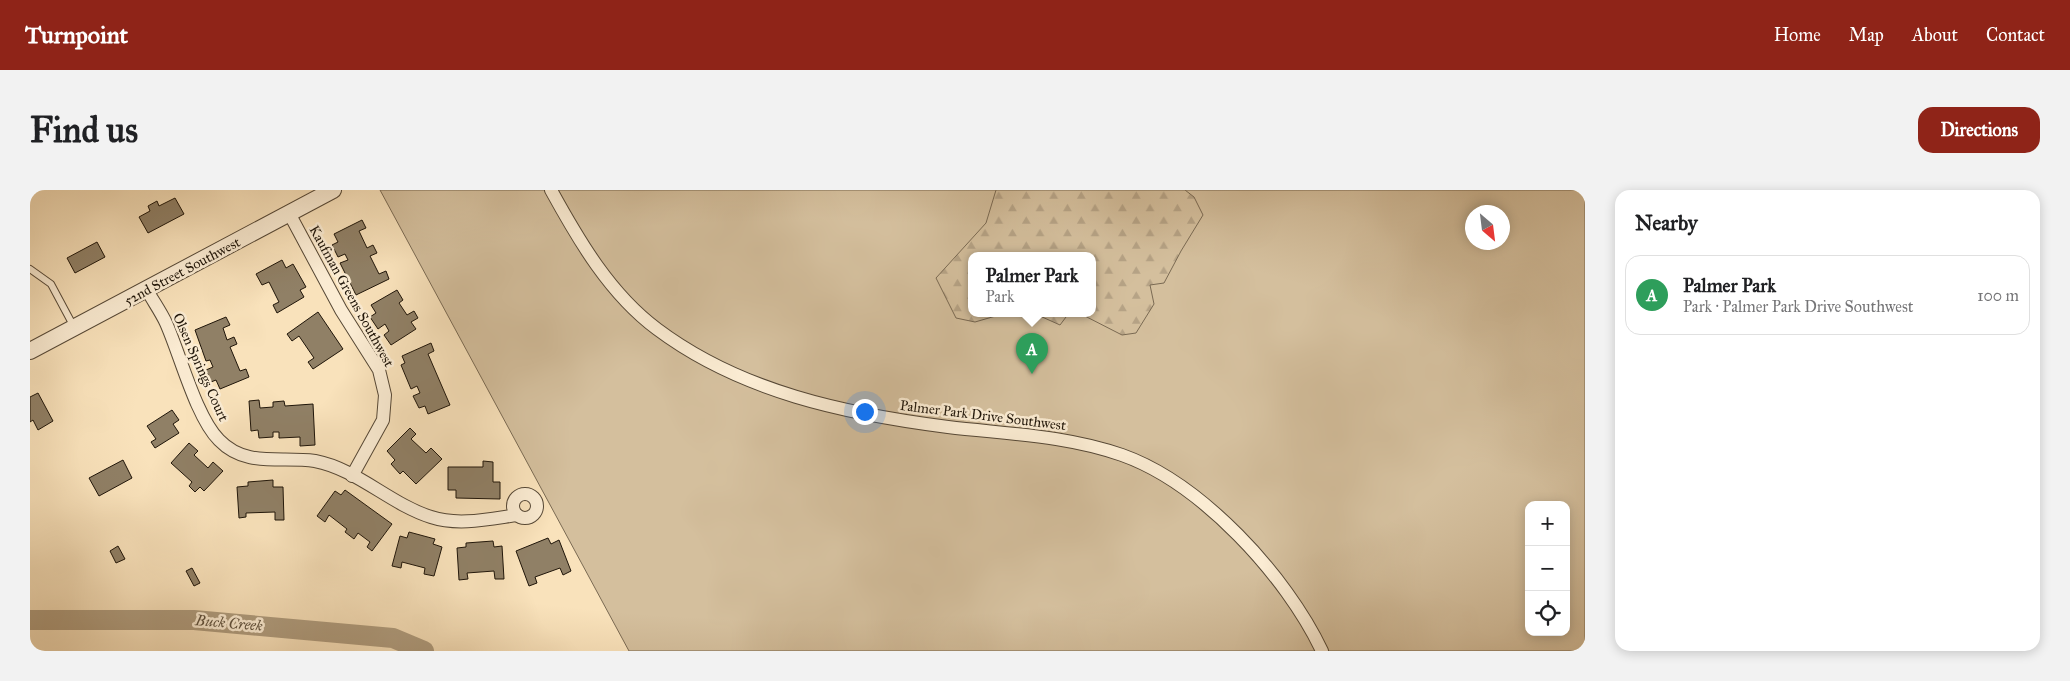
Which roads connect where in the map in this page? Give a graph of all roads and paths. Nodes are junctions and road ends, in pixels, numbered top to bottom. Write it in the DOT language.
graph roads {
  1 [pos="333,190"];
  2 [pos="551,190"];
  3 [pos="290,213"];
  4 [pos="30,269"];
  5 [pos="147,290"];
  6 [pos="75,328"];
  7 [pos="30,352"];
  8 [pos="352,476"];
  9 [pos="517,515"];
  10 [pos="1322,651"];
  1 -- 3 [label="street, 52nd Street Southwest"];
  2 -- 10 [label="street, Palmer Park Drive Southwest"];
  3 -- 5 [label="street, 52nd Street Southwest"];
  3 -- 8 [label="street, Kaufman Greens Southwest"];
  4 -- 6 [label="lane"];
  5 -- 6 [label="street, 52nd Street Southwest"];
  5 -- 8 [label="street, Olsen Springs Court"];
  6 -- 7 [label="street, 52nd Street Southwest"];
  8 -- 9 [label="street, Olsen Springs Court"];
}
